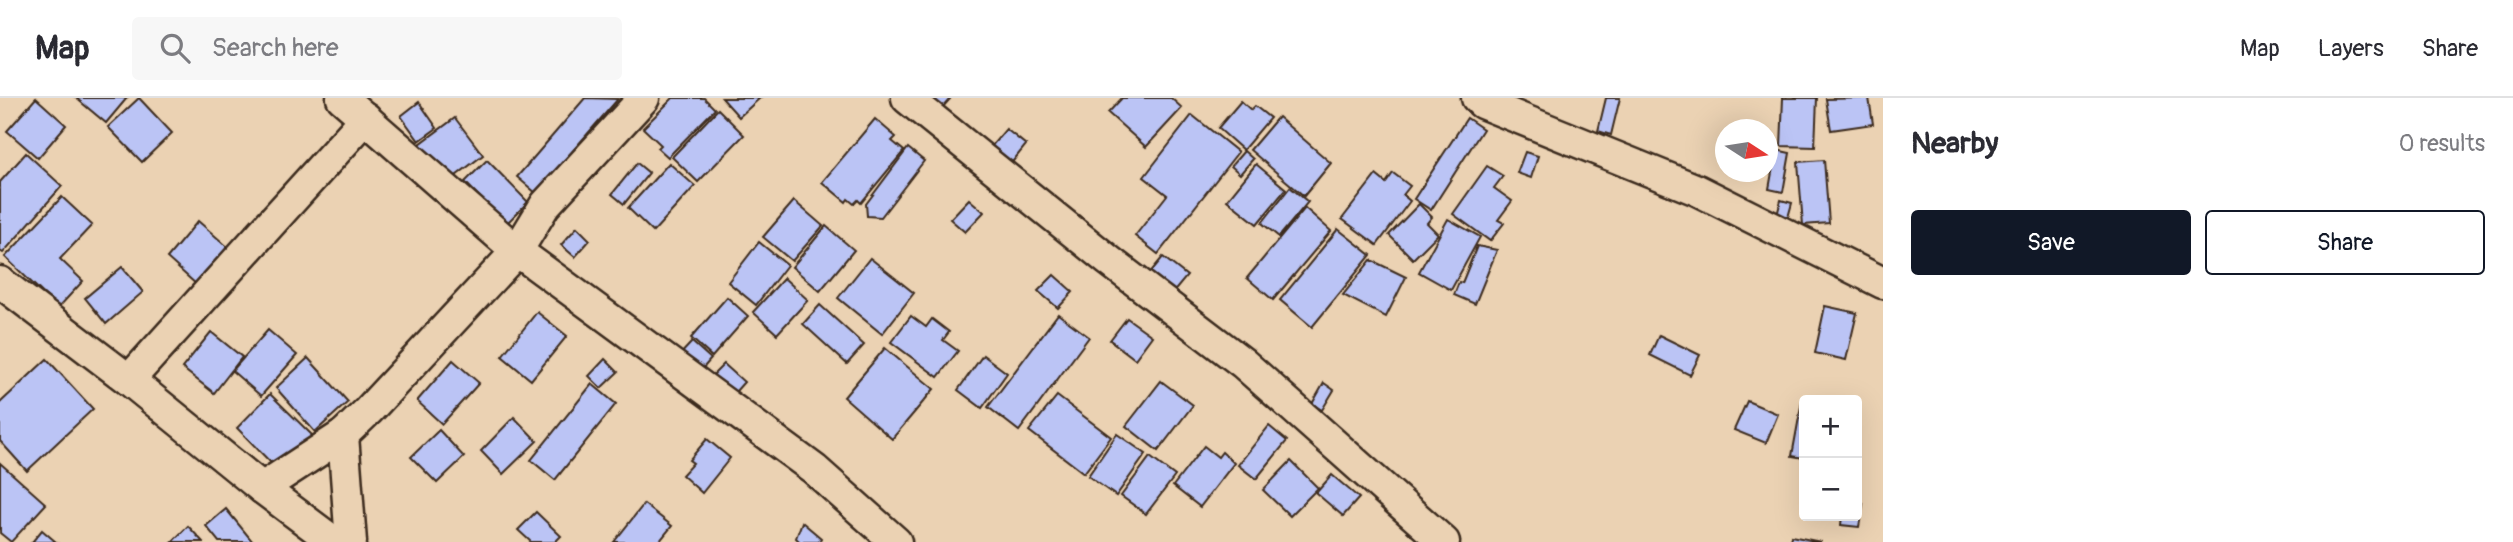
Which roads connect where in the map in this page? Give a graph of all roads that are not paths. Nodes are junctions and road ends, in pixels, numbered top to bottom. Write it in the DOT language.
graph roads {
  1 [pos="342,98"];
  2 [pos="644,98"];
  3 [pos="907,98"];
  4 [pos="1477,98"];
  5 [pos="366,118"];
  6 [pos="517,251"];
  7 [pos="0,282"];
  8 [pos="1883,283"];
  9 [pos="129,380"];
  10 [pos="343,435"];
  11 [pos="262,488"];
  12 [pos="334,542"];
  13 [pos="351,542"];
  14 [pos="896,542"];
  15 [pos="1444,542"];
  1 -- 5 [label="street"];
  2 -- 6 [label="street"];
  3 -- 15 [label="street"];
  4 -- 8 [label="street"];
  5 -- 6 [label="street"];
  5 -- 9 [label="street"];
  6 -- 10 [label="street"];
  6 -- 14 [label="street"];
  7 -- 9 [label="street"];
  9 -- 11 [label="street"];
  10 -- 11 [label="street"];
  10 -- 13 [label="street"];
  11 -- 12 [label="street"];
}
